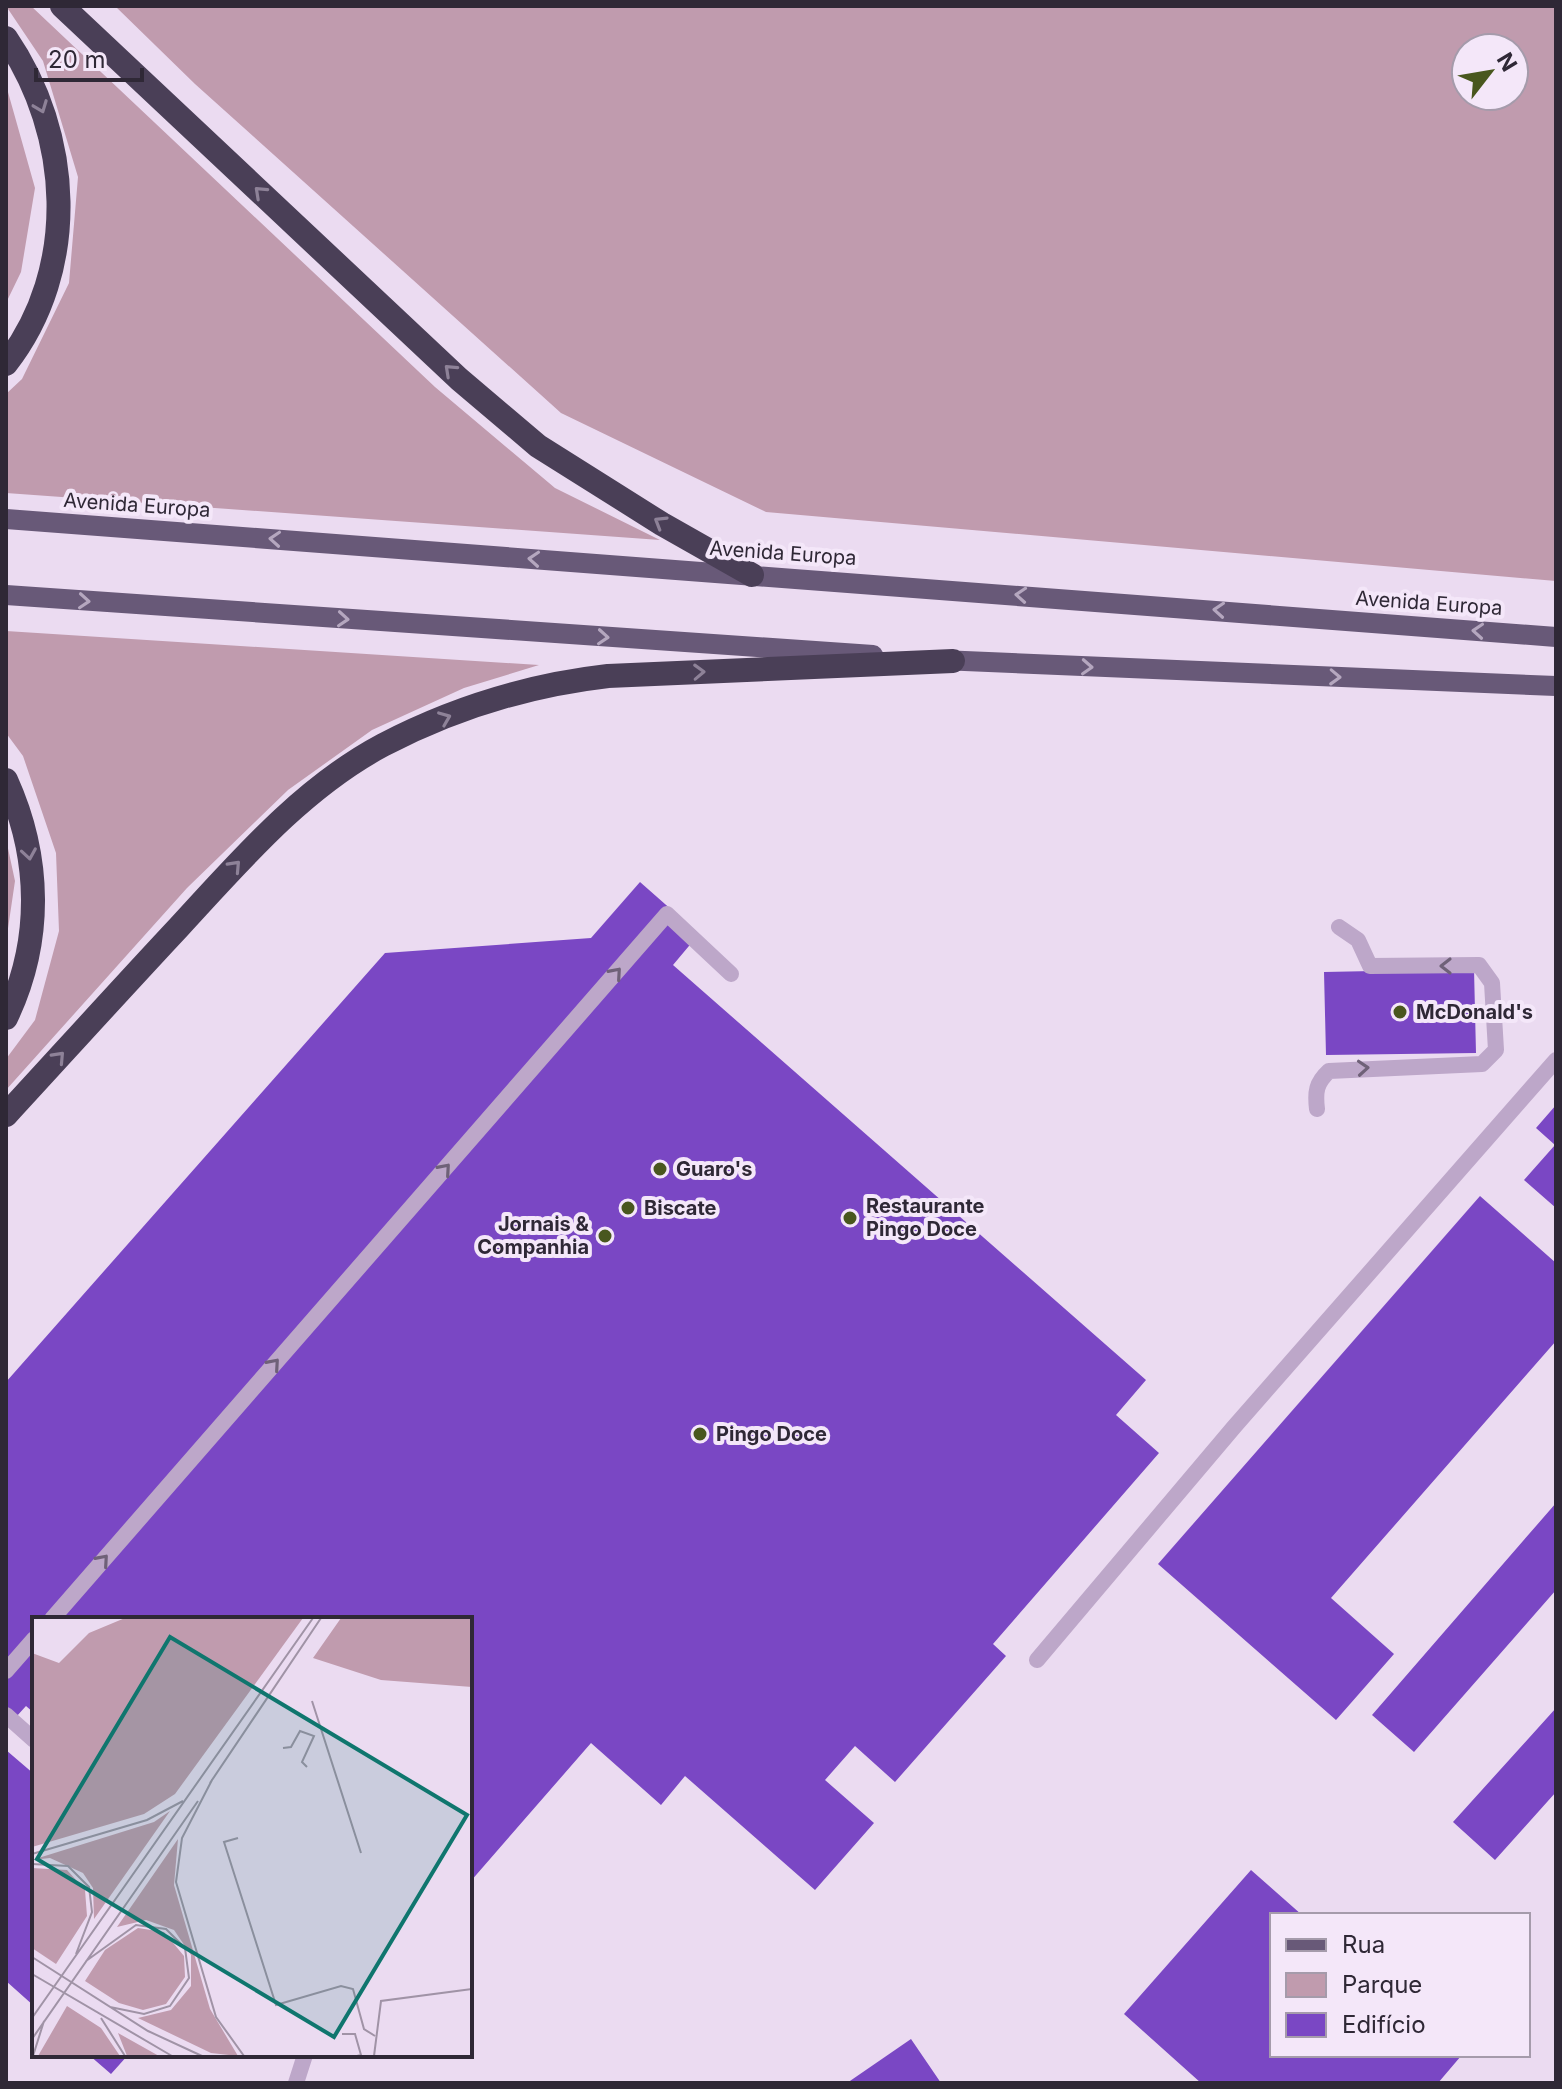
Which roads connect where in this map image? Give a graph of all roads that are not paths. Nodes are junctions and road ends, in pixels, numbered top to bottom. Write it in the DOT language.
graph roads {
  1 [pos="62,6"];
  2 [pos="6,38"];
  3 [pos="6,364"];
  4 [pos="6,519"];
  5 [pos="752,575"];
  6 [pos="6,595"];
  7 [pos="1556,637"];
  8 [pos="953,661"];
  9 [pos="1556,686"];
  10 [pos="6,780"];
  11 [pos="1339,927"];
  12 [pos="731,974"];
  13 [pos="6,1018"];
  14 [pos="1556,1060"];
  15 [pos="1317,1109"];
  16 [pos="6,1115"];
  17 [pos="54,1617"];
  18 [pos="32,1641"];
  19 [pos="1037,1660"];
  20 [pos="6,1671"];
  21 [pos="6,1715"];
  22 [pos="32,1738"];
  23 [pos="304,2057"];
  24 [pos="296,2083"];
  5 -- 1 [label="highway, one-way"];
  2 -- 3 [label="highway, one-way"];
  5 -- 4 [label="main road, Avenida Europa, one-way"];
  7 -- 5 [label="main road, Avenida Europa, one-way"];
  6 -- 8 [label="main road, one-way"];
  8 -- 9 [label="main road, one-way"];
  16 -- 8 [label="highway, one-way"];
  10 -- 13 [label="highway, one-way"];
  15 -- 11 [label="lane, one-way"];
  17 -- 12 [label="lane, one-way"];
  14 -- 19 [label="lane"];
  18 -- 20 [label="lane"];
  21 -- 22 [label="lane"];
  23 -- 24 [label="lane"];
}
